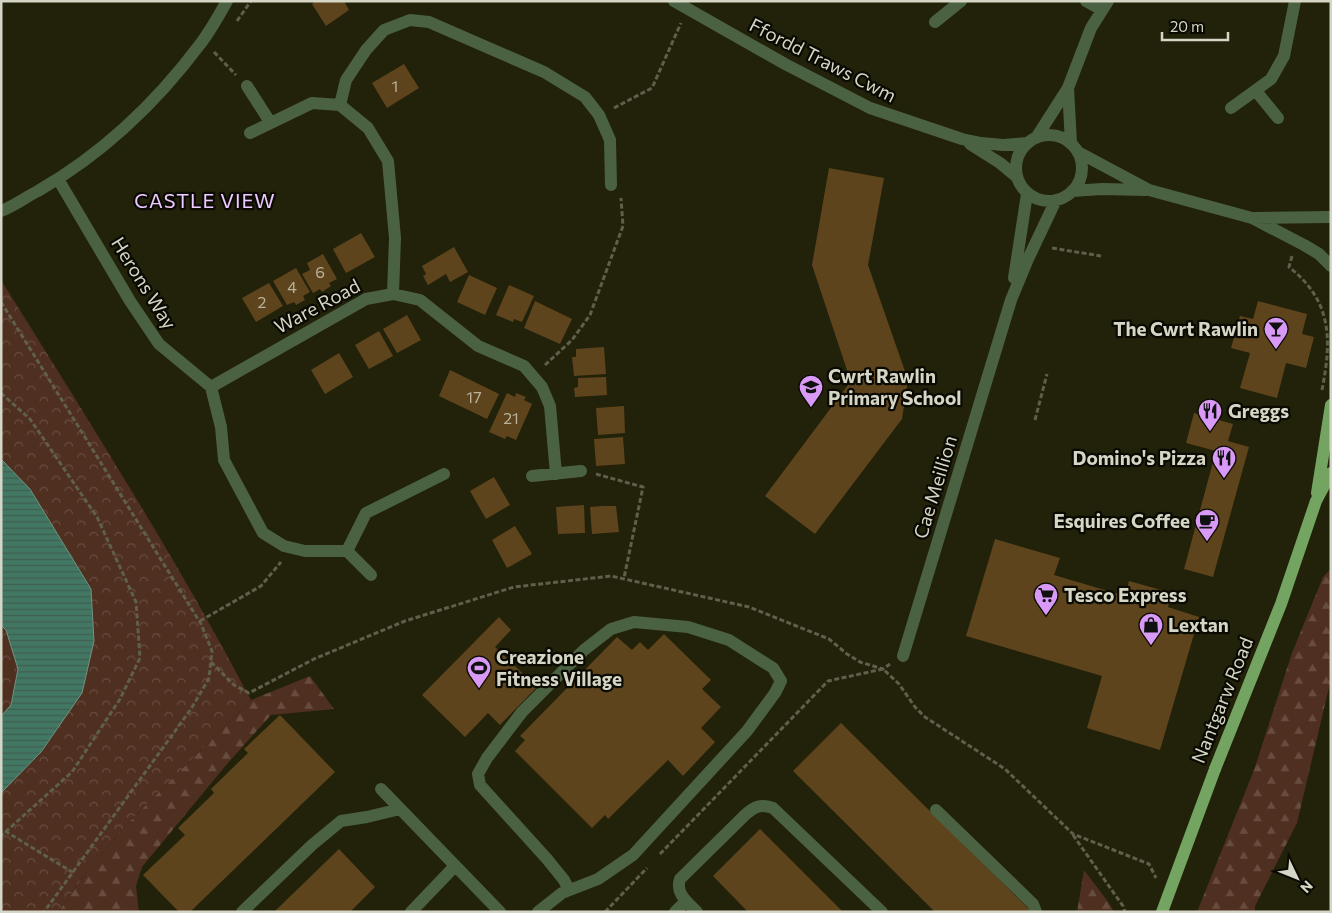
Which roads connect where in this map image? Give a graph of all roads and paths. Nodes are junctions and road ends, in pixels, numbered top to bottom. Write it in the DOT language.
graph roads {
  1 [pos="227,1"];
  2 [pos="674,1"];
  3 [pos="961,1"];
  4 [pos="1086,1"];
  5 [pos="1295,1"];
  6 [pos="1105,6"];
  7 [pos="935,22"];
  8 [pos="681,24"];
  9 [pos="218,56"];
  10 [pos="242,82"];
  11 [pos="1068,88"];
  12 [pos="1256,91"];
  13 [pos="340,105"];
  14 [pos="1231,108"];
  15 [pos="599,115"];
  16 [pos="1278,118"];
  17 [pos="270,122"];
  18 [pos="250,133"];
  19 [pos="962,139"];
  20 [pos="1031,140"];
  21 [pos="1074,148"];
  22 [pos="1017,177"];
  23 [pos="58,179"];
  24 [pos="611,185"];
  25 [pos="1148,190"];
  26 [pos="1072,191"];
  27 [pos="1027,194"];
  28 [pos="1056,200"];
  29 [pos="1,211"];
  30 [pos="1331,217"];
  31 [pos="1252,218"];
  32 [pos="1296,241"];
  33 [pos="1034,245"];
  34 [pos="1101,256"];
  35 [pos="1331,266"];
  36 [pos="393,294"];
  37 [pos="1010,300"];
  38 [pos="1,302"];
  39 [pos="1047,374"];
  40 [pos="533,376"];
  41 [pos="211,386"];
  42 [pos="1,393"];
  43 [pos="1326,402"];
  44 [pos="1034,420"];
  45 [pos="580,471"];
  46 [pos="1331,473"];
  47 [pos="444,474"];
  48 [pos="556,474"];
  49 [pos="532,476"];
  50 [pos="1316,501"];
  51 [pos="289,547"];
  52 [pos="347,551"];
  53 [pos="371,575"];
  54 [pos="624,578"];
  55 [pos="200,621"];
  56 [pos="903,656"];
  57 [pos="211,662"];
  58 [pos="883,668"];
  59 [pos="381,789"];
  60 [pos="400,809"];
  61 [pos="936,810"];
  62 [pos="5,832"];
  63 [pos="1073,834"];
  64 [pos="1,836"];
  65 [pos="659,855"];
  66 [pos="652,862"];
  67 [pos="455,866"];
  68 [pos="72,872"];
  69 [pos="1157,880"];
  70 [pos="570,890"];
  71 [pos="686,901"];
  72 [pos="44,912"];
  73 [pos="242,912"];
  74 [pos="411,912"];
  75 [pos="500,912"];
  76 [pos="538,912"];
  77 [pos="605,912"];
  78 [pos="675,912"];
  79 [pos="697,912"];
  80 [pos="882,912"];
  81 [pos="1036,912"];
  82 [pos="1125,912"];
  83 [pos="1162,912"];
  1 -- 23 [label="street"];
  2 -- 19 [label="street, Ffordd Traws Cwm"];
  3 -- 7 [label="street"];
  4 -- 6 [label="street"];
  5 -- 12 [label="street"];
  6 -- 11 [label="street"];
  8 -- 15 [label="path"];
  9 -- 10 [label="path"];
  10 -- 17 [label="street"];
  11 -- 20 [label="street"];
  11 -- 21 [label="street"];
  12 -- 14 [label="street"];
  12 -- 16 [label="street"];
  13 -- 15 [label="street"];
  13 -- 17 [label="street"];
  13 -- 36 [label="street"];
  15 -- 24 [label="street"];
  17 -- 18 [label="street"];
  19 -- 20 [label="street, Ffordd Traws Cwm"];
  19 -- 22 [label="street, Ffordd Traws Cwm"];
  20 -- 21 [label="street"];
  20 -- 22 [label="street"];
  21 -- 25 [label="street"];
  21 -- 26 [label="street"];
  22 -- 27 [label="street"];
  23 -- 29 [label="street"];
  23 -- 41 [label="street, Herons Way"];
  24 -- 40 [label="path"];
  25 -- 26 [label="street"];
  25 -- 31 [label="street"];
  26 -- 28 [label="street"];
  27 -- 28 [label="street"];
  27 -- 37 [label="street, Cae Meillion"];
  28 -- 33 [label="street, Cae Meillion"];
  30 -- 31 [label="street"];
  31 -- 32 [label="street"];
  32 -- 35 [label="street"];
  32 -- 43 [label="path"];
  33 -- 34 [label="path"];
  33 -- 37 [label="street, Cae Meillion"];
  36 -- 40 [label="street, Ware Road"];
  36 -- 41 [label="street, Ware Road"];
  37 -- 56 [label="street, Cae Meillion"];
  38 -- 55 [label="path"];
  39 -- 44 [label="path"];
  40 -- 48 [label="street, Ware Road"];
  41 -- 51 [label="street"];
  42 -- 62 [label="path"];
  43 -- 50 [label="main road, Nantgarw Road"];
  45 -- 48 [label="street"];
  45 -- 54 [label="path"];
  46 -- 50 [label="main road, Nantgarw Road"];
  47 -- 52 [label="street"];
  48 -- 49 [label="street"];
  50 -- 83 [label="main road, Nantgarw Road, bridge"];
  51 -- 52 [label="street"];
  51 -- 55 [label="path"];
  52 -- 53 [label="street"];
  54 -- 57 [label="path"];
  54 -- 58 [label="path"];
  55 -- 57 [label="path"];
  56 -- 58 [label="path"];
  57 -- 68 [label="path"];
  58 -- 63 [label="path"];
  58 -- 65 [label="path"];
  59 -- 60 [label="street"];
  60 -- 67 [label="street"];
  60 -- 73 [label="street"];
  61 -- 81 [label="street"];
  62 -- 64 [label="path"];
  62 -- 68 [label="path"];
  63 -- 69 [label="path"];
  63 -- 82 [label="path"];
  66 -- 77 [label="path"];
  67 -- 74 [label="street"];
  67 -- 75 [label="street"];
  68 -- 72 [label="path"];
  70 -- 70 [label="street"];
  70 -- 76 [label="street"];
  71 -- 78 [label="street"];
  71 -- 79 [label="street"];
  71 -- 80 [label="street"];
}
